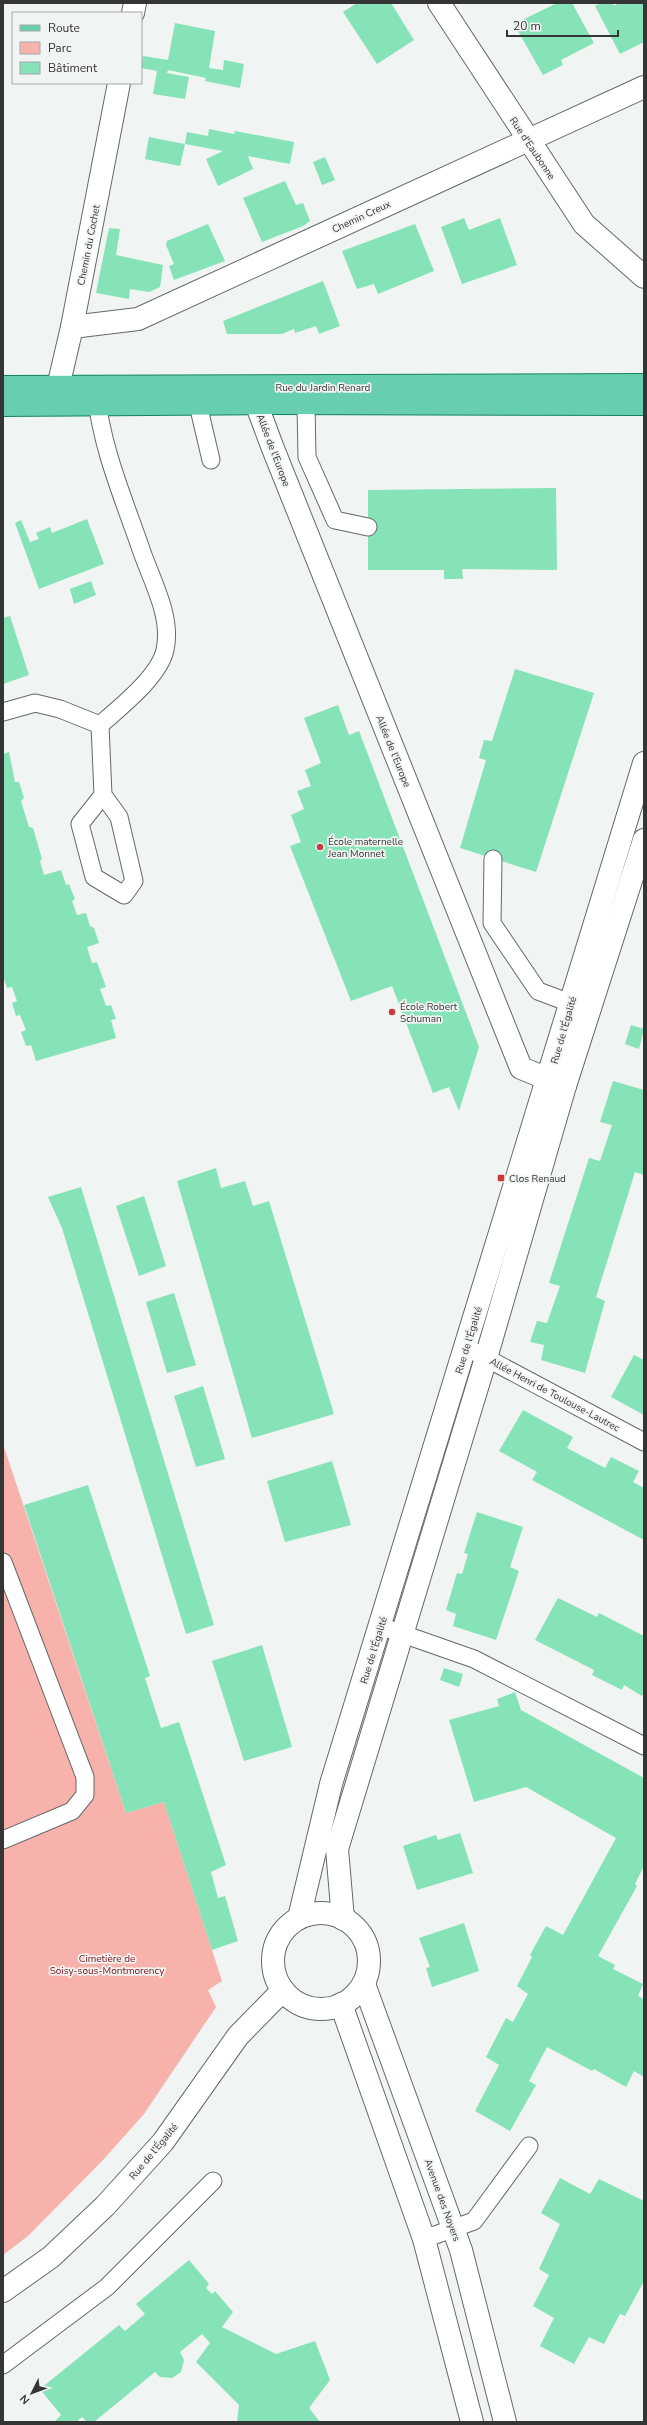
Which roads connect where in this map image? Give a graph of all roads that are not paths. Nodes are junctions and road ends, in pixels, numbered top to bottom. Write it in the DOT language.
graph roads {
  1 [pos="440,3"];
  2 [pos="119,84"];
  3 [pos="644,86"];
  4 [pos="528,140"];
  5 [pos="644,277"];
  6 [pos="72,327"];
  7 [pos="644,385"];
  8 [pos="3,387"];
  9 [pos="196,395"];
  10 [pos="256,395"];
  11 [pos="55,396"];
  12 [pos="97,396"];
  13 [pos="306,403"];
  14 [pos="644,404"];
  15 [pos="3,405"];
  16 [pos="211,460"];
  17 [pos="368,528"];
  18 [pos="3,712"];
  19 [pos="100,725"];
  20 [pos="644,763"];
  21 [pos="103,795"];
  22 [pos="644,840"];
  23 [pos="493,858"];
  24 [pos="570,1003"];
  25 [pos="557,1082"];
  26 [pos="466,1348"];
  27 [pos="486,1358"];
  28 [pos="644,1442"];
  29 [pos="3,1562"];
  30 [pos="380,1626"];
  31 [pos="401,1633"];
  32 [pos="644,1746"];
  33 [pos="3,1840"];
  34 [pos="299,1918"];
  35 [pos="343,1919"];
  36 [pos="364,1984"];
  37 [pos="283,1990"];
  38 [pos="341,2004"];
  39 [pos="529,2146"];
  40 [pos="213,2181"];
  41 [pos="453,2229"];
  42 [pos="424,2239"];
  43 [pos="3,2291"];
  44 [pos="3,2365"];
  45 [pos="472,2422"];
  46 [pos="505,2422"];
  1 -- 4 [label="street, Rue d'Eaubonne"];
  2 -- 6 [label="street, Chemin du Cochet"];
  3 -- 4 [label="street, Chemin Creux"];
  4 -- 5 [label="street, Rue d'Eaubonne"];
  4 -- 6 [label="street, Chemin Creux"];
  6 -- 11 [label="street, Chemin du Cochet"];
  7 -- 10 [label="main road, Rue du Jardin Renard"];
  8 -- 11 [label="main road, Rue du Jardin Renard"];
  9 -- 10 [label="main road, Rue du Jardin Renard"];
  9 -- 12 [label="main road, Rue du Jardin Renard"];
  9 -- 16 [label="lane"];
  10 -- 13 [label="main road, Rue du Jardin Renard"];
  10 -- 25 [label="street, Allée de l'Europe"];
  11 -- 12 [label="main road, Rue du Jardin Renard"];
  11 -- 15 [label="main road, Rue du Jardin Renard"];
  12 -- 19 [label="lane"];
  13 -- 14 [label="main road, Rue du Jardin Renard"];
  13 -- 17 [label="lane"];
  18 -- 19 [label="lane"];
  19 -- 21 [label="lane"];
  20 -- 24 [label="street, Rue de l'Égalité"];
  21 -- 21 [label="lane"];
  22 -- 25 [label="street, Rue de l'Égalité"];
  23 -- 24 [label="lane"];
  24 -- 25 [label="street, Rue de l'Égalité"];
  25 -- 26 [label="street, Rue de l'Égalité"];
  25 -- 27 [label="street, Rue de l'Égalité"];
  26 -- 27 [label="lane, Allée Henri de Toulouse-Lautrec"];
  26 -- 30 [label="street, Rue de l'Égalité"];
  27 -- 28 [label="lane, Allée Henri de Toulouse-Lautrec"];
  27 -- 31 [label="street, Rue de l'Égalité"];
  29 -- 33 [label="lane"];
  30 -- 31 [label="lane"];
  30 -- 34 [label="street, Rue de l'Égalité"];
  31 -- 32 [label="lane"];
  31 -- 35 [label="street, Rue de l'Égalité"];
  34 -- 35 [label="street"];
  34 -- 37 [label="street"];
  35 -- 36 [label="street"];
  36 -- 38 [label="street"];
  36 -- 41 [label="street, Avenue des Noyers"];
  37 -- 38 [label="street"];
  37 -- 43 [label="street, Rue de l'Égalité"];
  38 -- 42 [label="street"];
  39 -- 41 [label="lane"];
  40 -- 44 [label="lane"];
  41 -- 42 [label="lane"];
  41 -- 46 [label="street, Avenue des Noyers"];
  42 -- 45 [label="street"];
}
